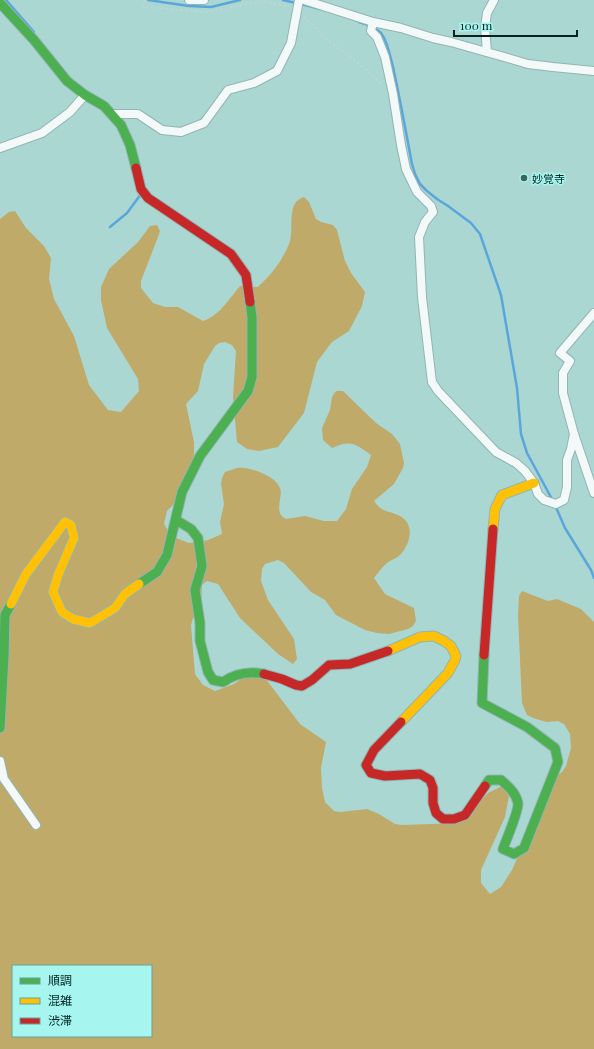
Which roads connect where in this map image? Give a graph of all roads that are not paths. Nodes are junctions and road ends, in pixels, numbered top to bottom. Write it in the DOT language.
graph roads {
  1 [pos="189,0"];
  2 [pos="204,0"];
  3 [pos="299,0"];
  4 [pos="304,0"];
  5 [pos="494,0"];
  6 [pos="0,3"];
  7 [pos="372,26"];
  8 [pos="487,52"];
  9 [pos="594,71"];
  10 [pos="85,95"];
  11 [pos="111,114"];
  12 [pos="0,148"];
  13 [pos="594,313"];
  14 [pos="574,434"];
  15 [pos="534,483"];
  16 [pos="594,493"];
  17 [pos="176,520"];
  18 [pos="0,728"];
  19 [pos="0,761"];
  20 [pos="36,825"];
  1 -- 2 [label="street"];
  3 -- 11 [label="street"];
  4 -- 7 [label="street"];
  5 -- 8 [label="street"];
  6 -- 10 [label="street"];
  7 -- 8 [label="street"];
  7 -- 15 [label="street"];
  8 -- 9 [label="street"];
  10 -- 11 [label="street"];
  10 -- 12 [label="street"];
  11 -- 17 [label="street"];
  13 -- 14 [label="street"];
  14 -- 15 [label="street"];
  14 -- 16 [label="street"];
  15 -- 17 [label="street"];
  17 -- 18 [label="street"];
  19 -- 20 [label="street"];
}
